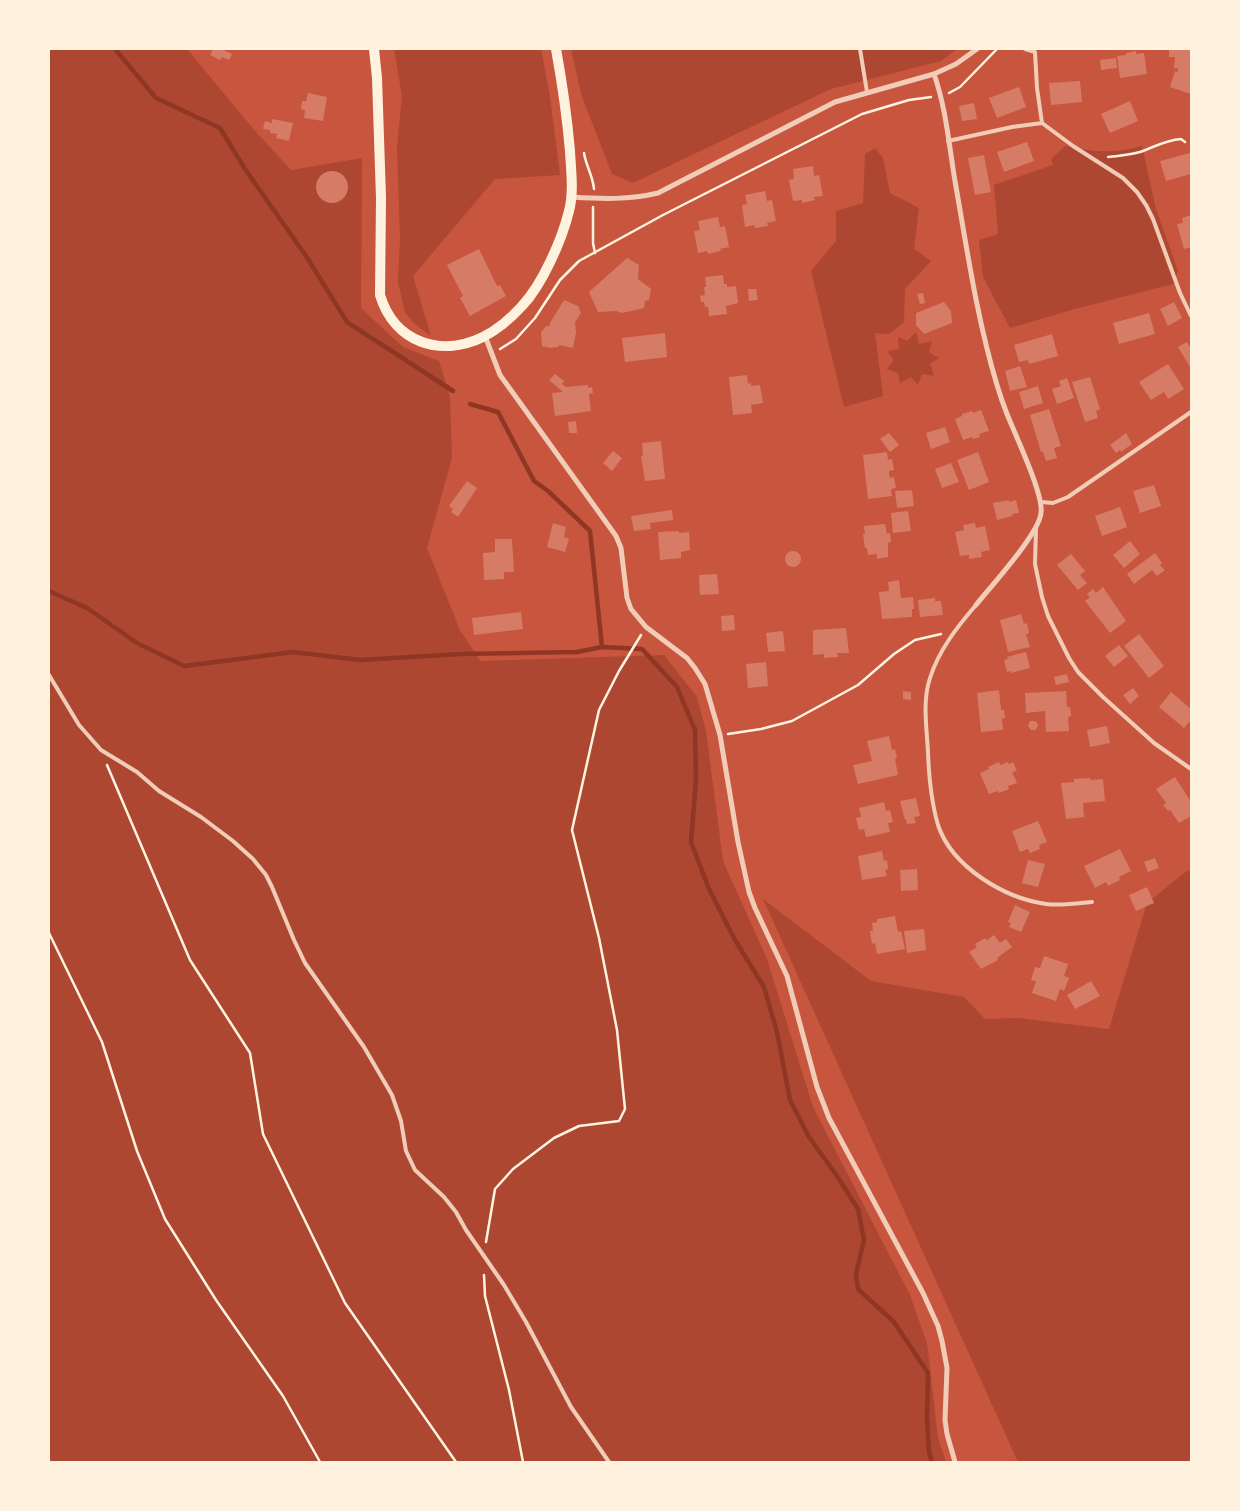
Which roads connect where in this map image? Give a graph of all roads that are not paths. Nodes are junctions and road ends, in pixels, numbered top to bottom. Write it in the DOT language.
graph roads {
  1 [pos="374,49"];
  2 [pos="556,49"];
  3 [pos="860,49"];
  4 [pos="977,49"];
  5 [pos="1025,49"];
  6 [pos="934,74"];
  7 [pos="867,92"];
  8 [pos="1042,123"];
  9 [pos="948,142"];
  10 [pos="572,196"];
  11 [pos="1191,316"];
  12 [pos="485,336"];
  13 [pos="1191,412"];
  14 [pos="1041,502"];
  15 [pos="1036,529"];
  16 [pos="976,604"];
  17 [pos="49,675"];
  18 [pos="1191,769"];
  19 [pos="1092,902"];
  20 [pos="609,1462"];
  21 [pos="955,1462"];
  1 -- 12 [label="main road"];
  2 -- 10 [label="main road"];
  3 -- 7 [label="lane"];
  4 -- 6 [label="street"];
  5 -- 8 [label="lane"];
  6 -- 7 [label="street"];
  6 -- 9 [label="street"];
  7 -- 10 [label="street"];
  8 -- 9 [label="lane"];
  8 -- 11 [label="lane"];
  9 -- 14 [label="street"];
  10 -- 12 [label="main road"];
  12 -- 21 [label="street"];
  13 -- 14 [label="lane"];
  14 -- 15 [label="street"];
  15 -- 16 [label="street"];
  15 -- 18 [label="lane"];
  16 -- 19 [label="lane"];
  17 -- 20 [label="lane"];
}
